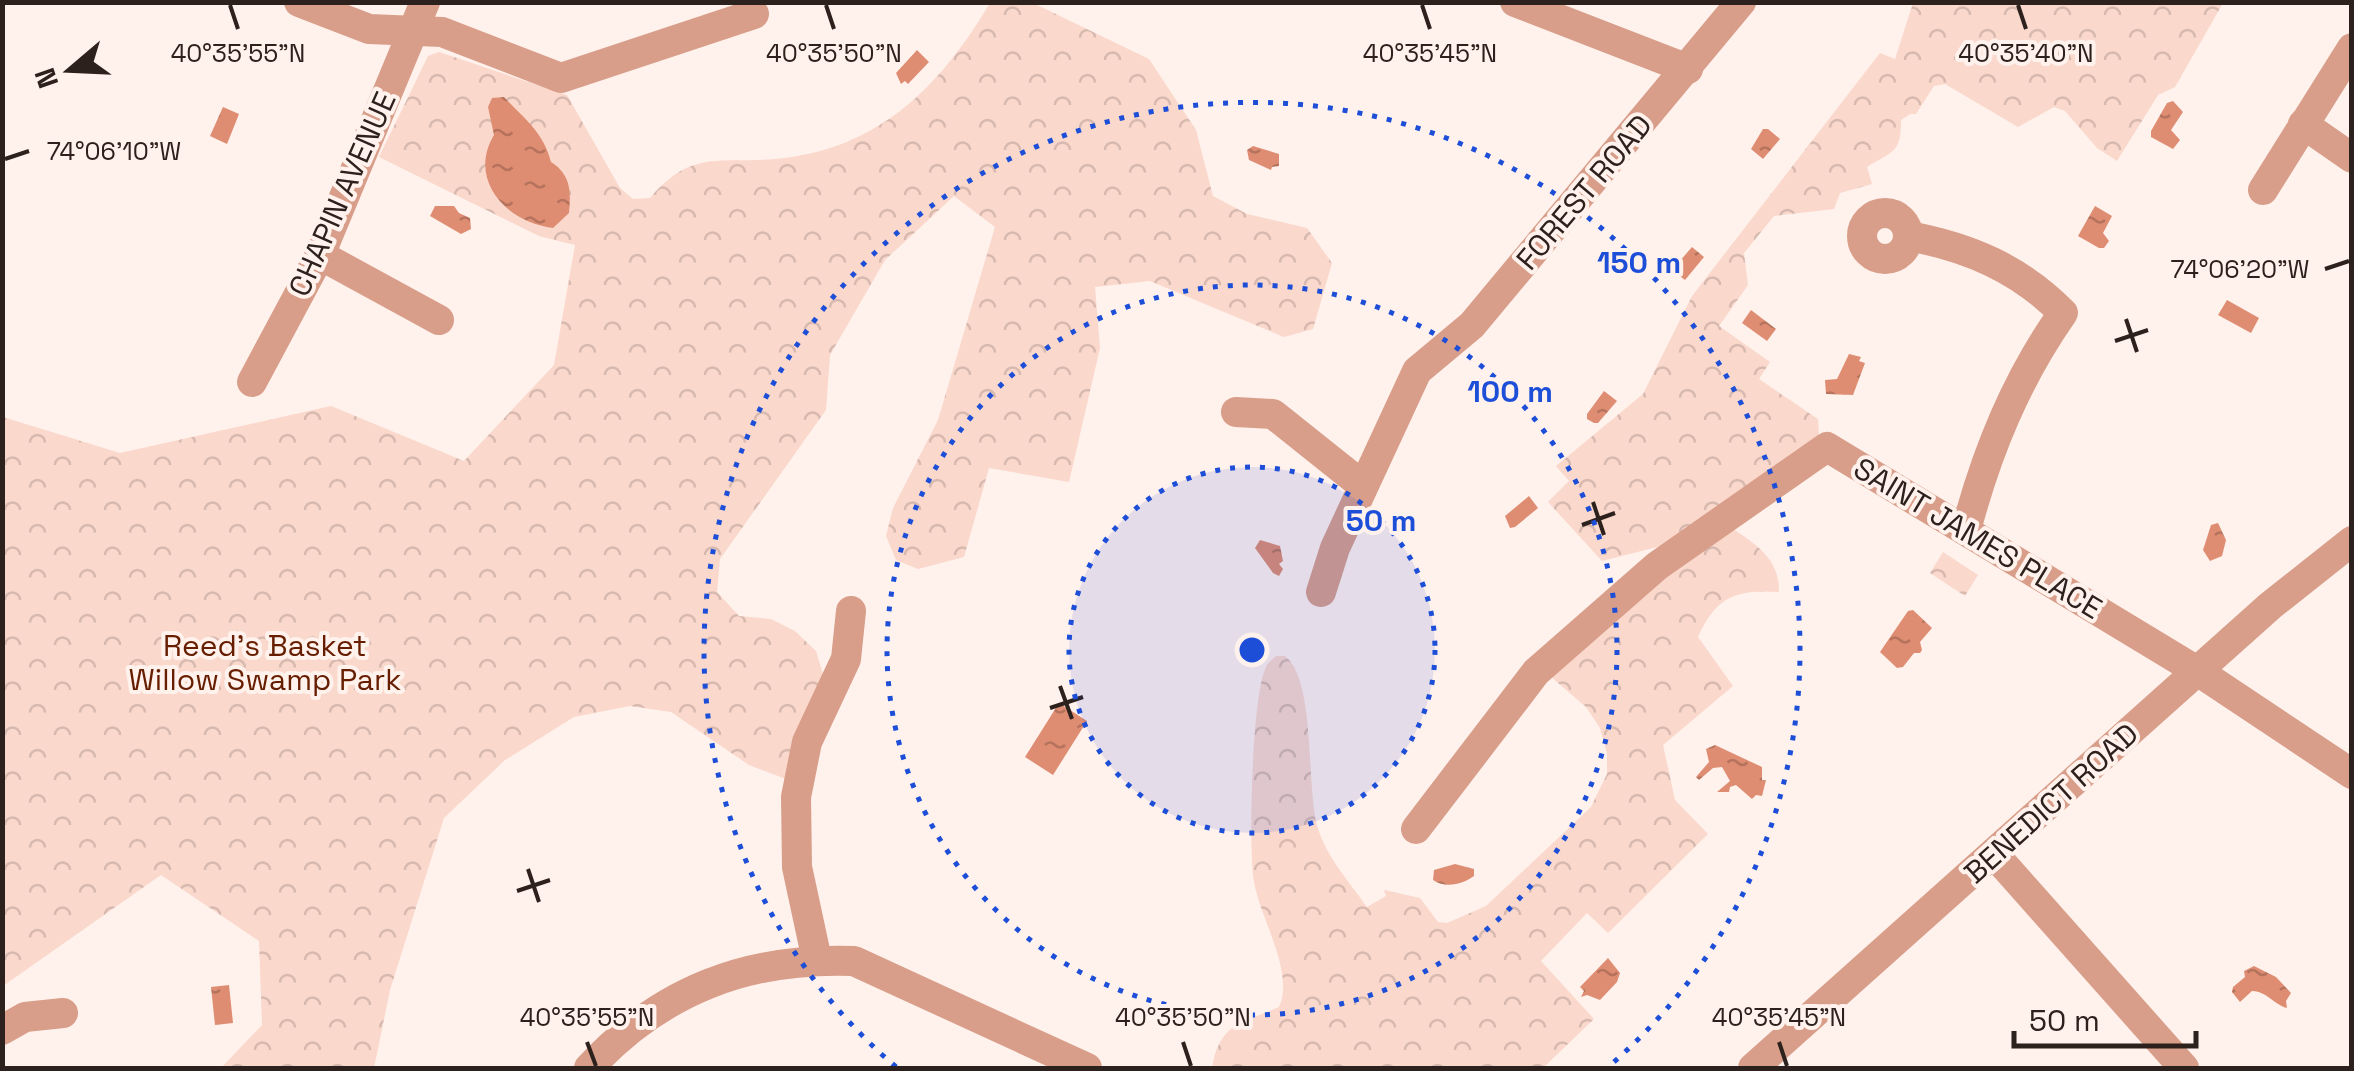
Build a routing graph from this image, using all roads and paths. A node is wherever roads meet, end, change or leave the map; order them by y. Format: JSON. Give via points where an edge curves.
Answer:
{"nodes":[{"id":1,"x":299,"y":2,"type":"edge"},
{"id":2,"x":425,"y":2,"type":"edge"},
{"id":3,"x":1515,"y":2,"type":"edge"},
{"id":4,"x":1740,"y":2,"type":"edge"},
{"id":5,"x":1553,"y":9,"type":"edge"},
{"id":6,"x":754,"y":14,"type":"dead end"},
{"id":7,"x":411,"y":31,"type":"junction"},
{"id":8,"x":2352,"y":48,"type":"edge"},
{"id":9,"x":1688,"y":68,"type":"junction"},
{"id":10,"x":2304,"y":124,"type":"junction"},
{"id":11,"x":2352,"y":158,"type":"edge"},
{"id":12,"x":2263,"y":190,"type":"dead end"},
{"id":13,"x":1908,"y":236,"type":"dead end"},
{"id":14,"x":320,"y":255,"type":"junction"},
{"id":15,"x":440,"y":320,"type":"dead end"},
{"id":16,"x":252,"y":382,"type":"dead end"},
{"id":17,"x":1236,"y":412,"type":"dead end"},
{"id":18,"x":1362,"y":485,"type":"junction"},
{"id":19,"x":1966,"y":530,"type":"junction"},
{"id":20,"x":2352,"y":541,"type":"edge"},
{"id":21,"x":1321,"y":592,"type":"dead end"},
{"id":22,"x":852,"y":611,"type":"dead end"},
{"id":23,"x":2199,"y":672,"type":"junction"},
{"id":24,"x":2352,"y":774,"type":"edge"},
{"id":25,"x":1416,"y":829,"type":"dead end"},
{"id":26,"x":1994,"y":854,"type":"junction"},
{"id":27,"x":817,"y":960,"type":"junction"},
{"id":28,"x":64,"y":1013,"type":"dead end"},
{"id":29,"x":2,"y":1030,"type":"edge"},
{"id":30,"x":589,"y":1068,"type":"edge"},
{"id":31,"x":1087,"y":1068,"type":"edge"},
{"id":32,"x":1752,"y":1068,"type":"edge"},
{"id":33,"x":2184,"y":1068,"type":"edge"}],
"edges":[{"from":1,"to":7,"type":"street","via":[[370,29]]},
{"from":2,"to":7,"type":"street","name":"CHAPIN AVENUE"},
{"from":3,"to":5,"type":"street"},
{"from":4,"to":9,"type":"street","name":"FOREST ROAD"},
{"from":5,"to":9,"type":"street"},
{"from":6,"to":7,"type":"street","via":[[562,78],[442,32]]},
{"from":7,"to":14,"type":"street","name":"CHAPIN AVENUE"},
{"from":8,"to":10,"type":"street"},
{"from":9,"to":18,"type":"street","name":"FOREST ROAD","via":[[1472,324],[1417,371]]},
{"from":10,"to":11,"type":"street"},
{"from":10,"to":12,"type":"street"},
{"from":13,"to":19,"type":"street","via":[[1983,256],[2063,313],[1998,427]]},
{"from":14,"to":15,"type":"street"},
{"from":14,"to":16,"type":"street","name":"CHAPIN AVENUE"},
{"from":17,"to":18,"type":"street","via":[[1273,414]]},
{"from":18,"to":21,"type":"street"},
{"from":19,"to":23,"type":"street","name":"SAINT JAMES PLACE"},
{"from":19,"to":25,"type":"street","name":"SAINT JAMES PLACE","via":[[1827,447],[1658,566],[1536,672]]},
{"from":20,"to":23,"type":"street","name":"BENEDICT ROAD"},
{"from":22,"to":27,"type":"street","via":[[846,659],[807,742],[796,797],[797,867]]},
{"from":23,"to":24,"type":"street","name":"SAINT JAMES PLACE"},
{"from":23,"to":26,"type":"street","name":"BENEDICT ROAD"},
{"from":26,"to":32,"type":"street","name":"BENEDICT ROAD"},
{"from":26,"to":33,"type":"street"},
{"from":27,"to":30,"type":"street","via":[[766,968],[679,996],[638,1022]]},
{"from":27,"to":31,"type":"street","via":[[854,961]]},
{"from":28,"to":29,"type":"street","via":[[25,1017]]}]}
